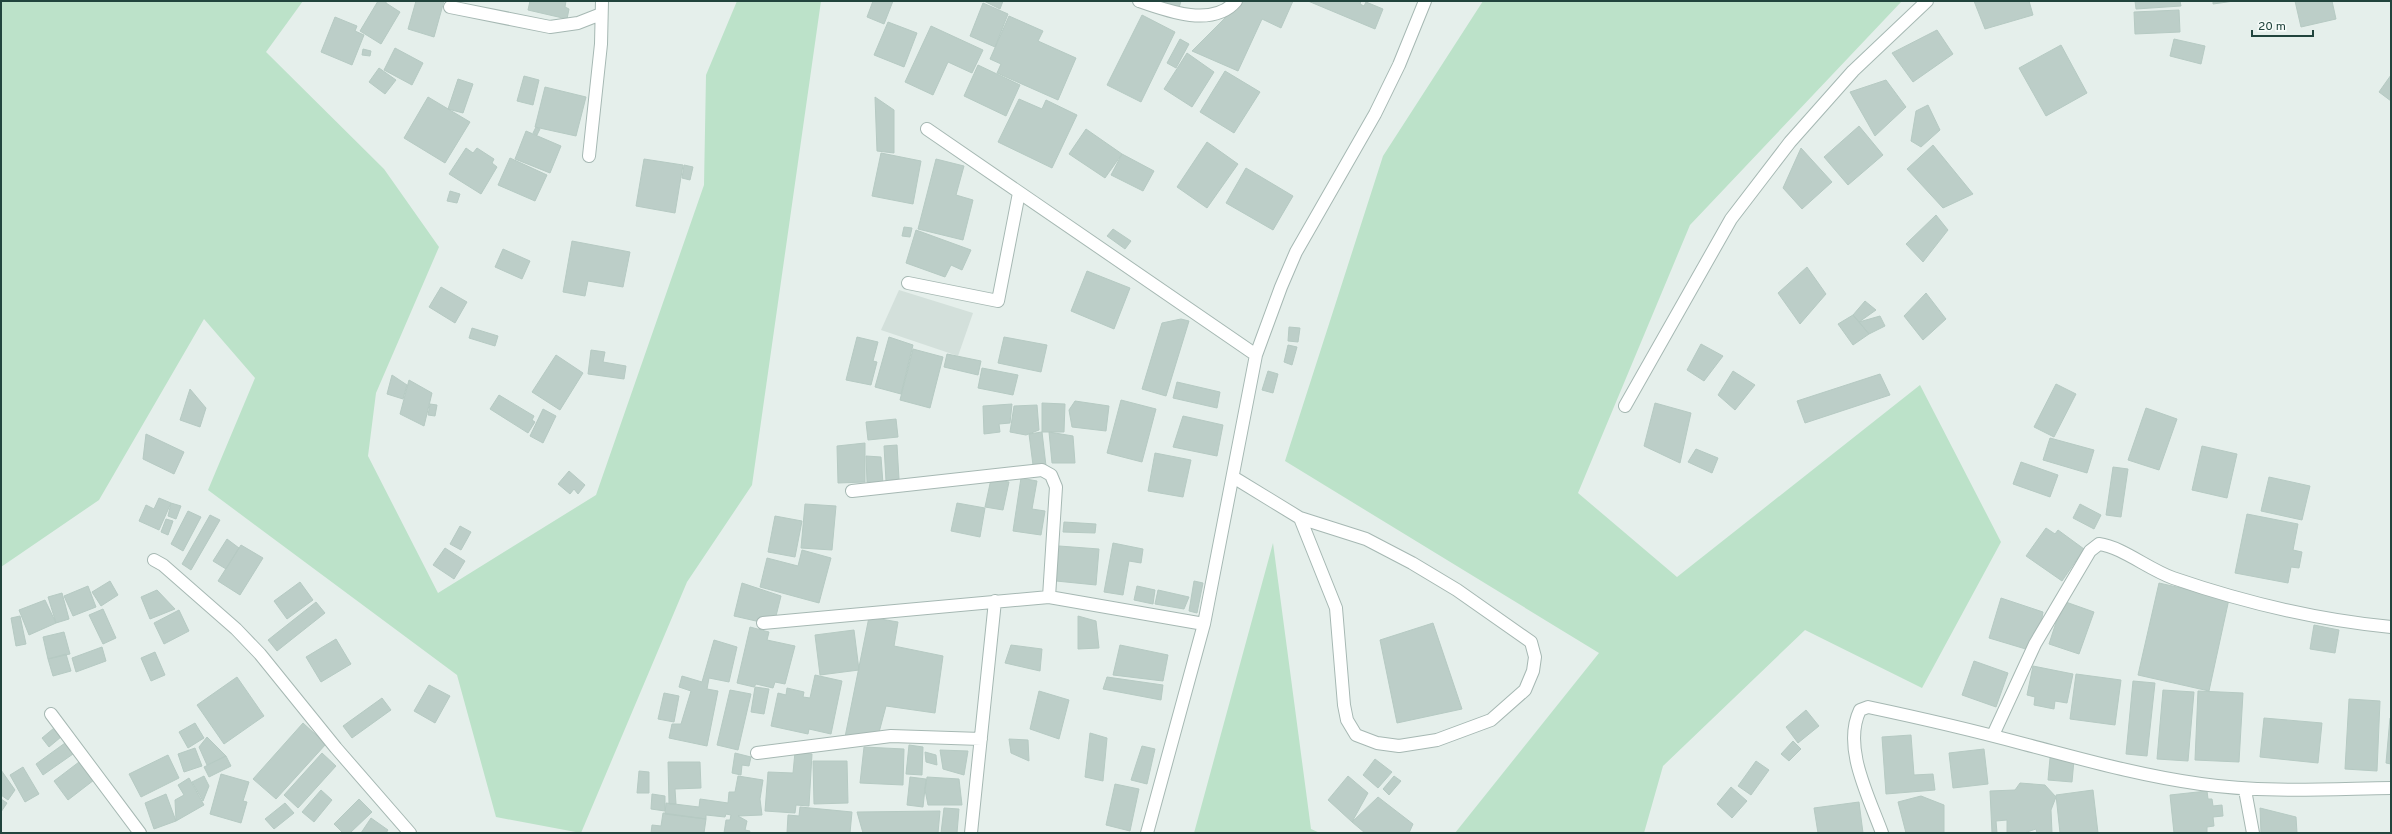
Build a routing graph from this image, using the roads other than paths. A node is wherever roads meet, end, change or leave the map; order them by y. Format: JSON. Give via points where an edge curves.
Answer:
{"nodes":[{"id":1,"x":602,"y":1,"type":"edge"},
{"id":2,"x":1139,"y":1,"type":"edge"},
{"id":3,"x":1236,"y":1,"type":"edge"},
{"id":4,"x":1425,"y":1,"type":"edge"},
{"id":5,"x":1927,"y":1,"type":"edge"},
{"id":6,"x":450,"y":8,"type":"dead end"},
{"id":7,"x":601,"y":14,"type":"junction"},
{"id":8,"x":928,"y":129,"type":"dead end"},
{"id":9,"x":589,"y":156,"type":"dead end"},
{"id":10,"x":1019,"y":192,"type":"junction"},
{"id":11,"x":908,"y":283,"type":"dead end"},
{"id":12,"x":1256,"y":355,"type":"junction"},
{"id":13,"x":1625,"y":406,"type":"dead end"},
{"id":14,"x":1232,"y":476,"type":"junction"},
{"id":15,"x":852,"y":491,"type":"dead end"},
{"id":16,"x":1300,"y":518,"type":"junction"},
{"id":17,"x":154,"y":560,"type":"dead end"},
{"id":18,"x":1049,"y":598,"type":"junction"},
{"id":19,"x":995,"y":601,"type":"junction"},
{"id":20,"x":763,"y":623,"type":"dead end"},
{"id":21,"x":1204,"y":624,"type":"junction"},
{"id":22,"x":2391,"y":627,"type":"edge"},
{"id":23,"x":51,"y":714,"type":"dead end"},
{"id":24,"x":1993,"y":735,"type":"junction"},
{"id":25,"x":981,"y":739,"type":"junction"},
{"id":26,"x":757,"y":754,"type":"dead end"},
{"id":27,"x":2391,"y":788,"type":"edge"},
{"id":28,"x":2245,"y":790,"type":"junction"},
{"id":29,"x":140,"y":833,"type":"edge"},
{"id":30,"x":410,"y":833,"type":"edge"},
{"id":31,"x":971,"y":833,"type":"edge"},
{"id":32,"x":1147,"y":833,"type":"edge"},
{"id":33,"x":1882,"y":833,"type":"edge"},
{"id":34,"x":2253,"y":833,"type":"edge"}],
"edges":[{"from":1,"to":7,"type":"street"},
{"from":2,"to":3,"type":"street","via":[[1186,14],[1211,15],[1232,6]]},
{"from":4,"to":12,"type":"street","via":[[1399,65],[1374,114],[1296,252]]},
{"from":5,"to":13,"type":"street","via":[[1853,71],[1790,142],[1731,219]]},
{"from":6,"to":7,"type":"street","via":[[550,27],[578,23]]},
{"from":7,"to":9,"type":"street","via":[[601,44]]},
{"from":8,"to":10,"type":"street"},
{"from":10,"to":11,"type":"street","via":[[998,301]]},
{"from":10,"to":12,"type":"street"},
{"from":12,"to":14,"type":"street"},
{"from":14,"to":16,"type":"street"},
{"from":14,"to":21,"type":"street"},
{"from":15,"to":18,"type":"street","via":[[1042,470],[1051,475],[1056,487]]},
{"from":16,"to":16,"type":"street","via":[[1336,608],[1344,705],[1347,720],[1356,735],[1377,743],[1399,746],[1437,740],[1491,720],[1525,690],[1533,671],[1535,657],[1530,642],[1457,590],[1412,563],[1366,539]]},
{"from":17,"to":30,"type":"street","via":[[236,629],[260,654],[336,748]]},
{"from":18,"to":19,"type":"street"},
{"from":18,"to":21,"type":"street"},
{"from":19,"to":20,"type":"street"},
{"from":19,"to":25,"type":"street"},
{"from":21,"to":32,"type":"street"},
{"from":22,"to":24,"type":"street","via":[[2266,606],[2171,577],[2110,546],[2099,544],[2090,551],[2035,644]]},
{"from":23,"to":29,"type":"street"},
{"from":24,"to":28,"type":"street","via":[[2116,768]]},
{"from":24,"to":33,"type":"street","via":[[1868,707],[1860,710],[1856,718],[1855,754]]},
{"from":25,"to":26,"type":"street","via":[[891,736]]},
{"from":25,"to":31,"type":"street"},
{"from":27,"to":28,"type":"street"},
{"from":28,"to":34,"type":"street"}]}
